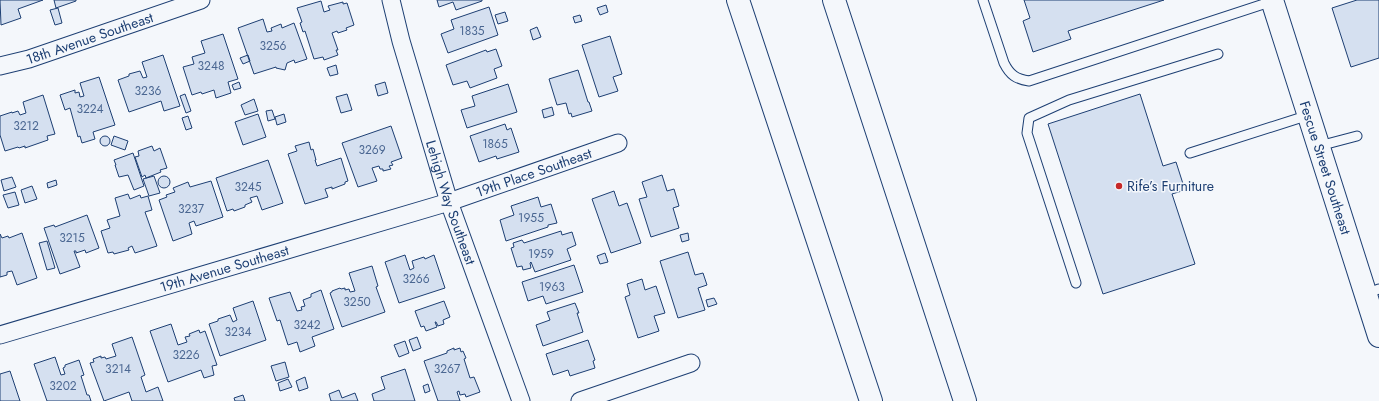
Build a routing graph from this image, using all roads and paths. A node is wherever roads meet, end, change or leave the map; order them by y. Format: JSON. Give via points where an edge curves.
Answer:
{"nodes":[{"id":1,"x":201,"y":0,"type":"edge"},
{"id":2,"x":391,"y":0,"type":"edge"},
{"id":3,"x":738,"y":0,"type":"edge"},
{"id":4,"x":834,"y":0,"type":"edge"},
{"id":5,"x":983,"y":0,"type":"edge"},
{"id":6,"x":1273,"y":1,"type":"edge"},
{"id":7,"x":1218,"y":54,"type":"dead end"},
{"id":8,"x":0,"y":66,"type":"edge"},
{"id":9,"x":1309,"y":115,"type":"junction"},
{"id":10,"x":1357,"y":136,"type":"dead end"},
{"id":11,"x":618,"y":143,"type":"dead end"},
{"id":12,"x":1319,"y":146,"type":"junction"},
{"id":13,"x":1190,"y":153,"type":"dead end"},
{"id":14,"x":450,"y":202,"type":"junction"},
{"id":15,"x":1076,"y":283,"type":"dead end"},
{"id":16,"x":1372,"y":292,"type":"edge"},
{"id":17,"x":0,"y":335,"type":"edge"},
{"id":18,"x":1379,"y":336,"type":"edge"},
{"id":19,"x":691,"y":364,"type":"dead end"},
{"id":20,"x":521,"y":401,"type":"edge"},
{"id":21,"x":580,"y":401,"type":"edge"},
{"id":22,"x":871,"y":401,"type":"edge"},
{"id":23,"x":965,"y":401,"type":"edge"}],
"edges":[{"from":1,"to":8,"type":"street","name":"18th Avenue Southeast","via":[[29,59]]},
{"from":2,"to":14,"type":"street","name":"Lehigh Way Southeast"},
{"from":3,"to":22,"type":"main road"},
{"from":4,"to":23,"type":"main road"},
{"from":5,"to":6,"type":"lane","via":[[1007,70],[1012,75],[1029,81]]},
{"from":6,"to":9,"type":"main road","name":"Fescue Street Southeast"},
{"from":7,"to":15,"type":"lane","via":[[1069,100],[1029,118],[1027,133]]},
{"from":9,"to":12,"type":"main road","name":"Fescue Street Southeast"},
{"from":9,"to":13,"type":"lane"},
{"from":10,"to":12,"type":"lane"},
{"from":11,"to":14,"type":"street","name":"19th Place Southeast"},
{"from":12,"to":16,"type":"main road","name":"Fescue Street Southeast"},
{"from":14,"to":17,"type":"street","name":"19th Avenue Southeast"},
{"from":14,"to":20,"type":"street","name":"Lehigh Way Southeast"},
{"from":16,"to":18,"type":"main road","name":"Fescue Street Southeast"},
{"from":19,"to":21,"type":"street"}]}
